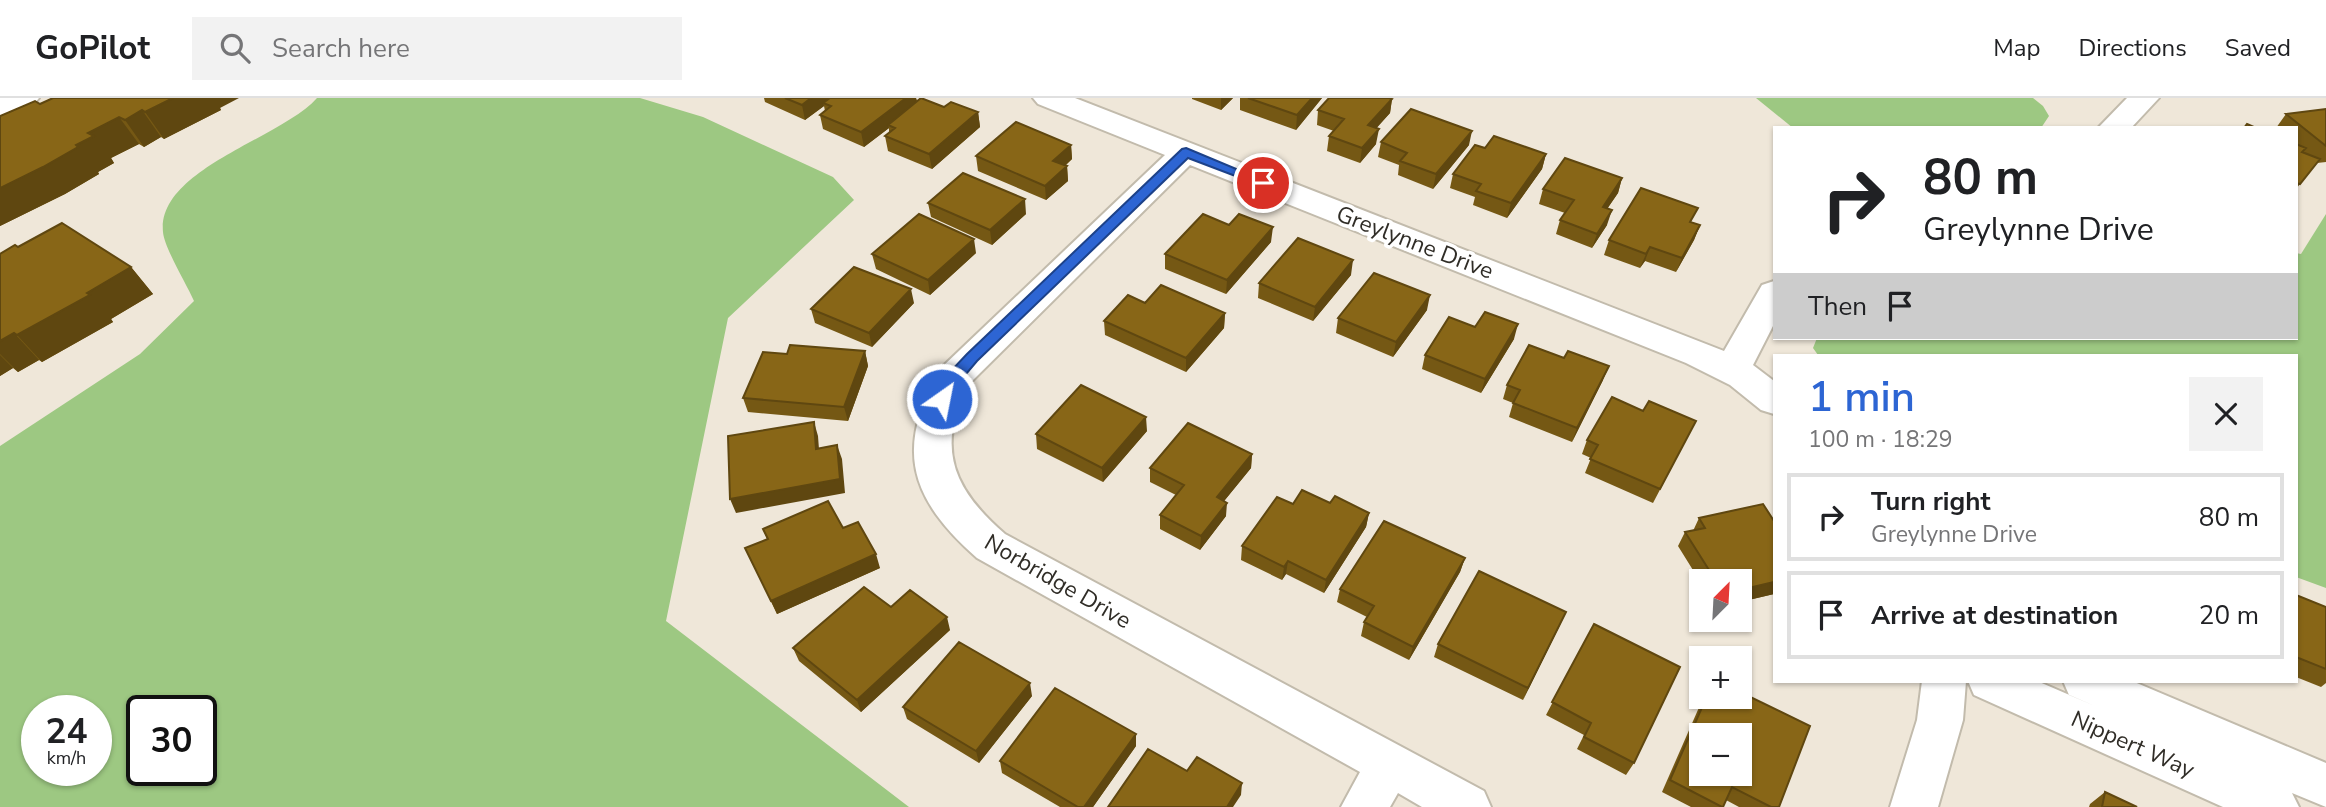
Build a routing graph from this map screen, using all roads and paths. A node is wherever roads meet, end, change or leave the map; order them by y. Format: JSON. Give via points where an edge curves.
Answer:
{"nodes":[{"id":1,"x":24,"y":98,"type":"edge"},
{"id":2,"x":1048,"y":98,"type":"edge"},
{"id":3,"x":2144,"y":98,"type":"edge"},
{"id":4,"x":0,"y":110,"type":"edge"},
{"id":5,"x":2115,"y":126,"type":"edge"},
{"id":6,"x":1186,"y":152,"type":"junction"},
{"id":7,"x":1773,"y":295,"type":"edge"},
{"id":8,"x":1732,"y":370,"type":"junction"},
{"id":9,"x":1773,"y":399,"type":"edge"},
{"id":10,"x":1944,"y":683,"type":"edge"},
{"id":11,"x":1995,"y":683,"type":"edge"},
{"id":12,"x":2090,"y":683,"type":"edge"},
{"id":13,"x":1390,"y":765,"type":"junction"},
{"id":14,"x":2326,"y":785,"type":"edge"},
{"id":15,"x":1365,"y":807,"type":"edge"},
{"id":16,"x":1467,"y":807,"type":"edge"},
{"id":17,"x":1914,"y":807,"type":"edge"},
{"id":18,"x":2275,"y":807,"type":"edge"}],
"edges":[{"from":1,"to":4,"type":"street"},
{"from":2,"to":6,"type":"street","name":"Greylynne Drive"},
{"from":3,"to":5,"type":"street"},
{"from":6,"to":8,"type":"street","name":"Greylynne Drive"},
{"from":6,"to":13,"type":"street","name":"Norbridge Drive","via":[[954,377],[934,422],[935,470],[951,506],[991,546]]},
{"from":7,"to":8,"type":"street"},
{"from":8,"to":9,"type":"street","name":"Greylynne Drive"},
{"from":10,"to":17,"type":"street","via":[[1940,720]]},
{"from":11,"to":18,"type":"street","name":"Nippert Way"},
{"from":12,"to":14,"type":"street","name":"Nippert Way"},
{"from":13,"to":15,"type":"street"},
{"from":13,"to":16,"type":"street","name":"Norbridge Drive"}]}
